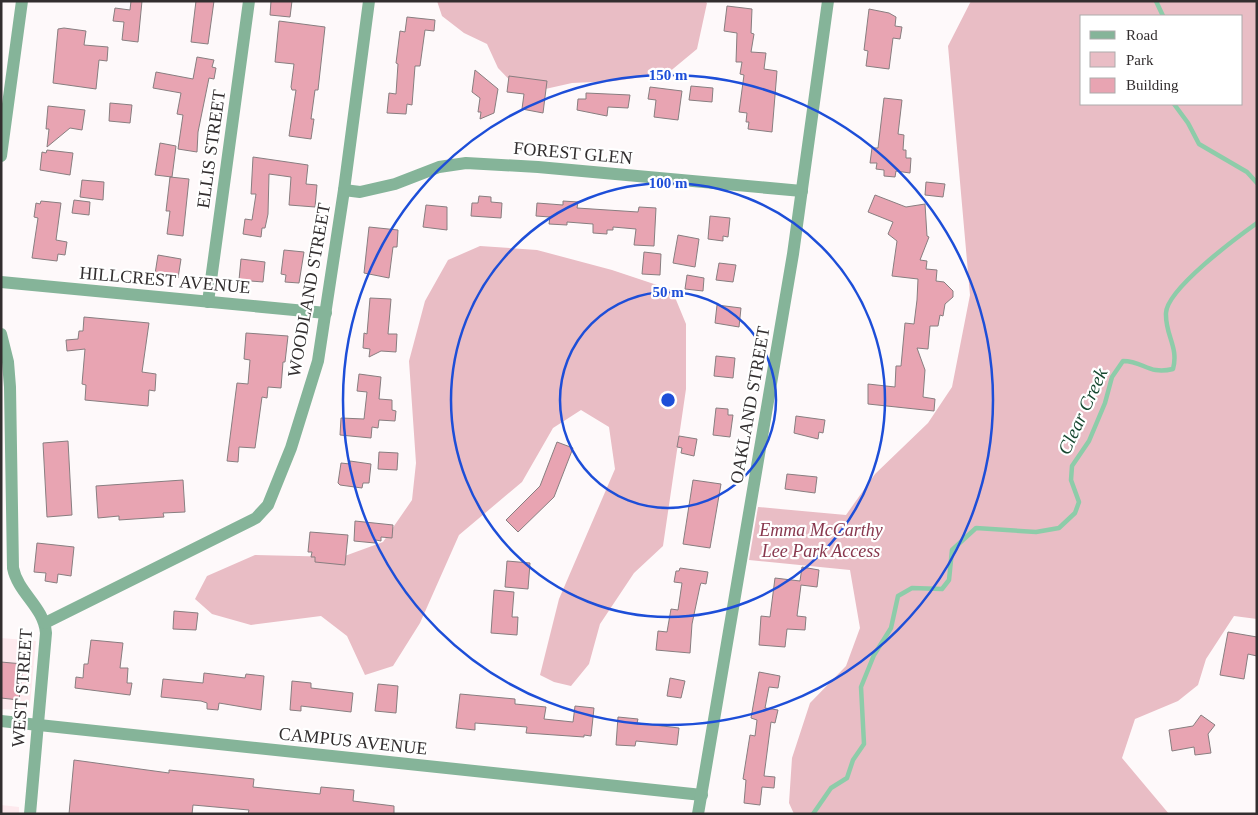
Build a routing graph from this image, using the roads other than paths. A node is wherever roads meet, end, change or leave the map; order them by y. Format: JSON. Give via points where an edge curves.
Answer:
{"nodes":[{"id":1,"x":22,"y":1,"type":"edge"},
{"id":2,"x":249,"y":1,"type":"edge"},
{"id":3,"x":369,"y":1,"type":"edge"},
{"id":4,"x":828,"y":1,"type":"edge"},
{"id":5,"x":1,"y":156,"type":"edge"},
{"id":6,"x":344,"y":190,"type":"junction"},
{"id":7,"x":802,"y":191,"type":"junction"},
{"id":8,"x":1,"y":282,"type":"edge"},
{"id":9,"x":208,"y":302,"type":"junction"},
{"id":10,"x":326,"y":313,"type":"junction"},
{"id":11,"x":1,"y":334,"type":"edge"},
{"id":12,"x":6,"y":457,"type":"edge"},
{"id":13,"x":45,"y":623,"type":"junction"},
{"id":14,"x":1,"y":721,"type":"edge"},
{"id":15,"x":38,"y":725,"type":"junction"},
{"id":16,"x":702,"y":795,"type":"junction"},
{"id":17,"x":30,"y":814,"type":"edge"},
{"id":18,"x":698,"y":814,"type":"edge"}],
"edges":[{"from":1,"to":5,"type":"street"},
{"from":2,"to":9,"type":"street","name":"ELLIS STREET"},
{"from":3,"to":6,"type":"street","name":"WOODLAND STREET"},
{"from":4,"to":7,"type":"street","name":"OAKLAND STREET"},
{"from":6,"to":7,"type":"street","name":"FOREST GLEN","via":[[360,192],[395,184],[439,167],[466,163]]},
{"from":6,"to":10,"type":"street","name":"WOODLAND STREET"},
{"from":7,"to":16,"type":"street","name":"OAKLAND STREET"},
{"from":8,"to":9,"type":"street","name":"HILLCREST AVENUE"},
{"from":9,"to":10,"type":"street","name":"HILLCREST AVENUE"},
{"from":10,"to":13,"type":"street","name":"WOODLAND STREET","via":[[309,392],[284,464],[262,513],[248,523]]},
{"from":11,"to":12,"type":"street","name":"WEST STREET","via":[[10,387]]},
{"from":12,"to":13,"type":"street","name":"WEST STREET","via":[[14,572],[18,585]]},
{"from":13,"to":15,"type":"street","name":"WEST STREET"},
{"from":14,"to":15,"type":"street","name":"CAMPUS AVENUE"},
{"from":15,"to":16,"type":"street","name":"CAMPUS AVENUE"},
{"from":15,"to":17,"type":"street","name":"WEST STREET"},
{"from":16,"to":18,"type":"street","name":"OAKLAND STREET"}]}
